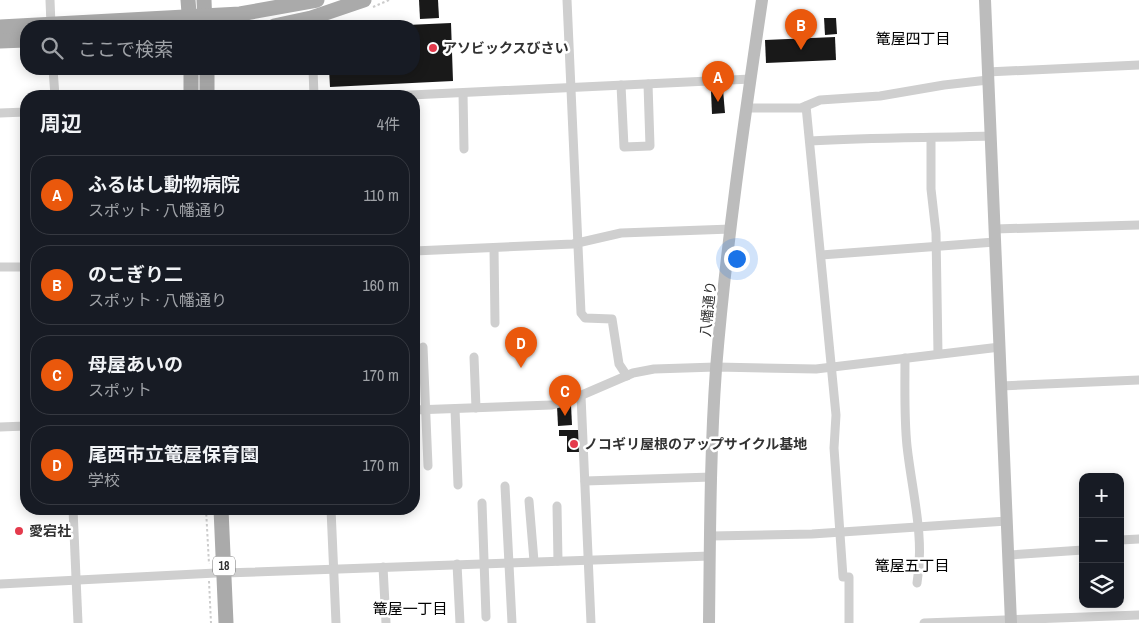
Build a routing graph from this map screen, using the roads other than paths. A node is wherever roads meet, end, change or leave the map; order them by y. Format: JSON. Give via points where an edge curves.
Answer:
{"nodes":[{"id":1,"x":50,"y":0,"type":"edge"},
{"id":2,"x":188,"y":0,"type":"edge"},
{"id":3,"x":204,"y":0,"type":"edge"},
{"id":4,"x":364,"y":0,"type":"edge"},
{"id":5,"x":567,"y":0,"type":"edge"},
{"id":6,"x":762,"y":0,"type":"edge"},
{"id":7,"x":984,"y":0,"type":"edge"},
{"id":8,"x":312,"y":1,"type":"edge"},
{"id":9,"x":51,"y":20,"type":"edge"},
{"id":10,"x":189,"y":20,"type":"edge"},
{"id":11,"x":205,"y":20,"type":"edge"},
{"id":12,"x":210,"y":20,"type":"edge"},
{"id":13,"x":316,"y":20,"type":"edge"},
{"id":14,"x":20,"y":26,"type":"edge"},
{"id":15,"x":0,"y":27,"type":"edge"},
{"id":16,"x":20,"y":40,"type":"edge"},
{"id":17,"x":0,"y":41,"type":"edge"},
{"id":18,"x":1139,"y":65,"type":"edge"},
{"id":19,"x":53,"y":75,"type":"edge"},
{"id":20,"x":191,"y":75,"type":"edge"},
{"id":21,"x":206,"y":75,"type":"edge"},
{"id":22,"x":313,"y":75,"type":"edge"},
{"id":23,"x":988,"y":76,"type":"junction"},
{"id":24,"x":751,"y":79,"type":"junction"},
{"id":25,"x":648,"y":84,"type":"junction"},
{"id":26,"x":621,"y":86,"type":"junction"},
{"id":27,"x":571,"y":88,"type":"junction"},
{"id":28,"x":54,"y":90,"type":"edge"},
{"id":29,"x":192,"y":90,"type":"edge"},
{"id":30,"x":207,"y":90,"type":"edge"},
{"id":31,"x":314,"y":90,"type":"edge"},
{"id":32,"x":463,"y":93,"type":"junction"},
{"id":33,"x":420,"y":95,"type":"edge"},
{"id":34,"x":806,"y":106,"type":"junction"},
{"id":35,"x":747,"y":108,"type":"junction"},
{"id":36,"x":20,"y":112,"type":"edge"},
{"id":37,"x":0,"y":113,"type":"edge"},
{"id":38,"x":990,"y":136,"type":"junction"},
{"id":39,"x":931,"y":138,"type":"junction"},
{"id":40,"x":810,"y":141,"type":"junction"},
{"id":41,"x":464,"y":149,"type":"dead end"},
{"id":42,"x":1139,"y":225,"type":"edge"},
{"id":43,"x":995,"y":229,"type":"junction"},
{"id":44,"x":731,"y":230,"type":"junction"},
{"id":45,"x":995,"y":242,"type":"junction"},
{"id":46,"x":578,"y":243,"type":"junction"},
{"id":47,"x":936,"y":246,"type":"junction"},
{"id":48,"x":494,"y":248,"type":"junction"},
{"id":49,"x":420,"y":251,"type":"edge"},
{"id":50,"x":821,"y":255,"type":"junction"},
{"id":51,"x":20,"y":266,"type":"edge"},
{"id":52,"x":0,"y":268,"type":"edge"},
{"id":53,"x":495,"y":324,"type":"dead end"},
{"id":54,"x":423,"y":347,"type":"dead end"},
{"id":55,"x":1000,"y":347,"type":"junction"},
{"id":56,"x":938,"y":354,"type":"junction"},
{"id":57,"x":474,"y":357,"type":"dead end"},
{"id":58,"x":905,"y":358,"type":"junction"},
{"id":59,"x":716,"y":367,"type":"junction"},
{"id":60,"x":832,"y":367,"type":"junction"},
{"id":61,"x":627,"y":376,"type":"junction"},
{"id":62,"x":1139,"y":380,"type":"edge"},
{"id":63,"x":1001,"y":386,"type":"junction"},
{"id":64,"x":581,"y":396,"type":"junction"},
{"id":65,"x":476,"y":408,"type":"junction"},
{"id":66,"x":455,"y":409,"type":"junction"},
{"id":67,"x":420,"y":410,"type":"edge"},
{"id":68,"x":426,"y":410,"type":"junction"},
{"id":69,"x":20,"y":426,"type":"edge"},
{"id":70,"x":0,"y":427,"type":"edge"},
{"id":71,"x":428,"y":466,"type":"dead end"},
{"id":72,"x":712,"y":477,"type":"junction"},
{"id":73,"x":585,"y":480,"type":"junction"},
{"id":74,"x":458,"y":485,"type":"dead end"},
{"id":75,"x":505,"y":486,"type":"dead end"},
{"id":76,"x":530,"y":501,"type":"dead end"},
{"id":77,"x":482,"y":503,"type":"dead end"},
{"id":78,"x":557,"y":506,"type":"dead end"},
{"id":79,"x":73,"y":515,"type":"edge"},
{"id":80,"x":214,"y":515,"type":"edge"},
{"id":81,"x":221,"y":515,"type":"edge"},
{"id":82,"x":330,"y":515,"type":"edge"},
{"id":83,"x":1007,"y":521,"type":"junction"},
{"id":84,"x":919,"y":526,"type":"junction"},
{"id":85,"x":841,"y":532,"type":"junction"},
{"id":86,"x":711,"y":536,"type":"junction"},
{"id":87,"x":1139,"y":539,"type":"edge"},
{"id":88,"x":1124,"y":540,"type":"edge"},
{"id":89,"x":1079,"y":550,"type":"edge"},
{"id":90,"x":1009,"y":555,"type":"junction"},
{"id":91,"x":710,"y":556,"type":"junction"},
{"id":92,"x":558,"y":560,"type":"junction"},
{"id":93,"x":588,"y":560,"type":"junction"},
{"id":94,"x":534,"y":561,"type":"junction"},
{"id":95,"x":509,"y":562,"type":"junction"},
{"id":96,"x":483,"y":563,"type":"junction"},
{"id":97,"x":457,"y":564,"type":"junction"},
{"id":98,"x":383,"y":566,"type":"junction"},
{"id":99,"x":333,"y":568,"type":"junction"},
{"id":100,"x":220,"y":573,"type":"junction"},
{"id":101,"x":76,"y":580,"type":"junction"},
{"id":102,"x":917,"y":583,"type":"dead end"},
{"id":103,"x":0,"y":584,"type":"edge"},
{"id":104,"x":1139,"y":615,"type":"edge"},
{"id":105,"x":486,"y":617,"type":"dead end"},
{"id":106,"x":1011,"y":622,"type":"edge"},
{"id":107,"x":78,"y":623,"type":"edge"},
{"id":108,"x":218,"y":623,"type":"edge"},
{"id":109,"x":226,"y":623,"type":"edge"},
{"id":110,"x":336,"y":623,"type":"edge"},
{"id":111,"x":386,"y":623,"type":"edge"},
{"id":112,"x":460,"y":623,"type":"edge"},
{"id":113,"x":512,"y":623,"type":"edge"},
{"id":114,"x":591,"y":623,"type":"edge"},
{"id":115,"x":709,"y":623,"type":"edge"},
{"id":116,"x":849,"y":623,"type":"edge"},
{"id":117,"x":924,"y":623,"type":"edge"}],
"edges":[{"from":1,"to":9,"type":"street"},
{"from":2,"to":10,"type":"main road"},
{"from":3,"to":11,"type":"main road"},
{"from":4,"to":13,"type":"main road"},
{"from":5,"to":27,"type":"street"},
{"from":6,"to":24,"type":"street","name":"八幡通り"},
{"from":7,"to":23,"type":"street"},
{"from":8,"to":12,"type":"main road"},
{"from":14,"to":15,"type":"main road"},
{"from":16,"to":17,"type":"main road"},
{"from":18,"to":23,"type":"street"},
{"from":19,"to":28,"type":"street"},
{"from":20,"to":29,"type":"main road"},
{"from":21,"to":30,"type":"main road"},
{"from":22,"to":31,"type":"street"},
{"from":23,"to":34,"type":"street","via":[[880,96],[820,100]]},
{"from":23,"to":38,"type":"street"},
{"from":24,"to":25,"type":"street"},
{"from":24,"to":35,"type":"street","name":"八幡通り"},
{"from":25,"to":26,"type":"street"},
{"from":25,"to":26,"type":"street","via":[[650,146],[624,147]]},
{"from":26,"to":27,"type":"street"},
{"from":27,"to":32,"type":"street"},
{"from":27,"to":46,"type":"street"},
{"from":32,"to":33,"type":"street"},
{"from":32,"to":41,"type":"street"},
{"from":34,"to":35,"type":"street","via":[[786,110]]},
{"from":34,"to":40,"type":"street"},
{"from":35,"to":44,"type":"street","name":"八幡通り"},
{"from":36,"to":37,"type":"street"},
{"from":38,"to":39,"type":"street"},
{"from":38,"to":43,"type":"street"},
{"from":39,"to":40,"type":"street","via":[[858,137]]},
{"from":39,"to":47,"type":"street"},
{"from":40,"to":50,"type":"street"},
{"from":42,"to":43,"type":"street"},
{"from":43,"to":45,"type":"street"},
{"from":44,"to":46,"type":"street","via":[[621,233]]},
{"from":44,"to":59,"type":"street","name":"八幡通り"},
{"from":45,"to":47,"type":"street"},
{"from":45,"to":55,"type":"street"},
{"from":46,"to":48,"type":"street"},
{"from":46,"to":61,"type":"street","via":[[581,313],[586,318],[612,319],[619,364]]},
{"from":47,"to":50,"type":"street"},
{"from":47,"to":56,"type":"street"},
{"from":48,"to":49,"type":"street"},
{"from":48,"to":53,"type":"street"},
{"from":50,"to":60,"type":"street"},
{"from":51,"to":52,"type":"street"},
{"from":54,"to":68,"type":"street"},
{"from":55,"to":56,"type":"street"},
{"from":55,"to":63,"type":"street"},
{"from":56,"to":58,"type":"street"},
{"from":57,"to":65,"type":"street"},
{"from":58,"to":60,"type":"street"},
{"from":58,"to":84,"type":"street","via":[[907,446]]},
{"from":59,"to":60,"type":"street"},
{"from":59,"to":61,"type":"street","via":[[654,369]]},
{"from":59,"to":72,"type":"street","name":"八幡通り"},
{"from":60,"to":85,"type":"street"},
{"from":61,"to":64,"type":"street"},
{"from":62,"to":63,"type":"street"},
{"from":63,"to":83,"type":"street"},
{"from":64,"to":65,"type":"street","via":[[552,405]]},
{"from":64,"to":73,"type":"street"},
{"from":65,"to":66,"type":"street"},
{"from":66,"to":68,"type":"street"},
{"from":66,"to":74,"type":"street"},
{"from":67,"to":68,"type":"street"},
{"from":68,"to":71,"type":"street"},
{"from":69,"to":70,"type":"street"},
{"from":72,"to":73,"type":"street"},
{"from":72,"to":86,"type":"street","name":"八幡通り"},
{"from":73,"to":93,"type":"street"},
{"from":75,"to":95,"type":"street"},
{"from":76,"to":94,"type":"street"},
{"from":77,"to":96,"type":"street"},
{"from":78,"to":92,"type":"street"},
{"from":79,"to":101,"type":"street"},
{"from":80,"to":100,"type":"main road","number":"18"},
{"from":81,"to":100,"type":"main road","number":"18"},
{"from":82,"to":99,"type":"street"},
{"from":83,"to":84,"type":"street"},
{"from":83,"to":90,"type":"street"},
{"from":84,"to":85,"type":"street"},
{"from":84,"to":102,"type":"street"},
{"from":85,"to":86,"type":"street"},
{"from":85,"to":116,"type":"street","via":[[843,577],[849,576]]},
{"from":86,"to":91,"type":"street","name":"八幡通り"},
{"from":87,"to":88,"type":"street"},
{"from":89,"to":90,"type":"street"},
{"from":90,"to":106,"type":"street"},
{"from":91,"to":93,"type":"street"},
{"from":91,"to":115,"type":"street","name":"八幡通り"},
{"from":92,"to":93,"type":"street"},
{"from":92,"to":94,"type":"street"},
{"from":93,"to":114,"type":"street"},
{"from":94,"to":95,"type":"street"},
{"from":95,"to":96,"type":"street"},
{"from":95,"to":113,"type":"street"},
{"from":96,"to":97,"type":"street"},
{"from":96,"to":105,"type":"street"},
{"from":97,"to":98,"type":"street"},
{"from":97,"to":112,"type":"street"},
{"from":98,"to":99,"type":"street"},
{"from":98,"to":111,"type":"street"},
{"from":99,"to":100,"type":"street"},
{"from":99,"to":110,"type":"street"},
{"from":100,"to":101,"type":"street"},
{"from":100,"to":108,"type":"main road","number":"18"},
{"from":100,"to":109,"type":"main road","number":"18"},
{"from":101,"to":103,"type":"street"},
{"from":101,"to":107,"type":"street"},
{"from":104,"to":106,"type":"street"},
{"from":106,"to":117,"type":"street"}]}
